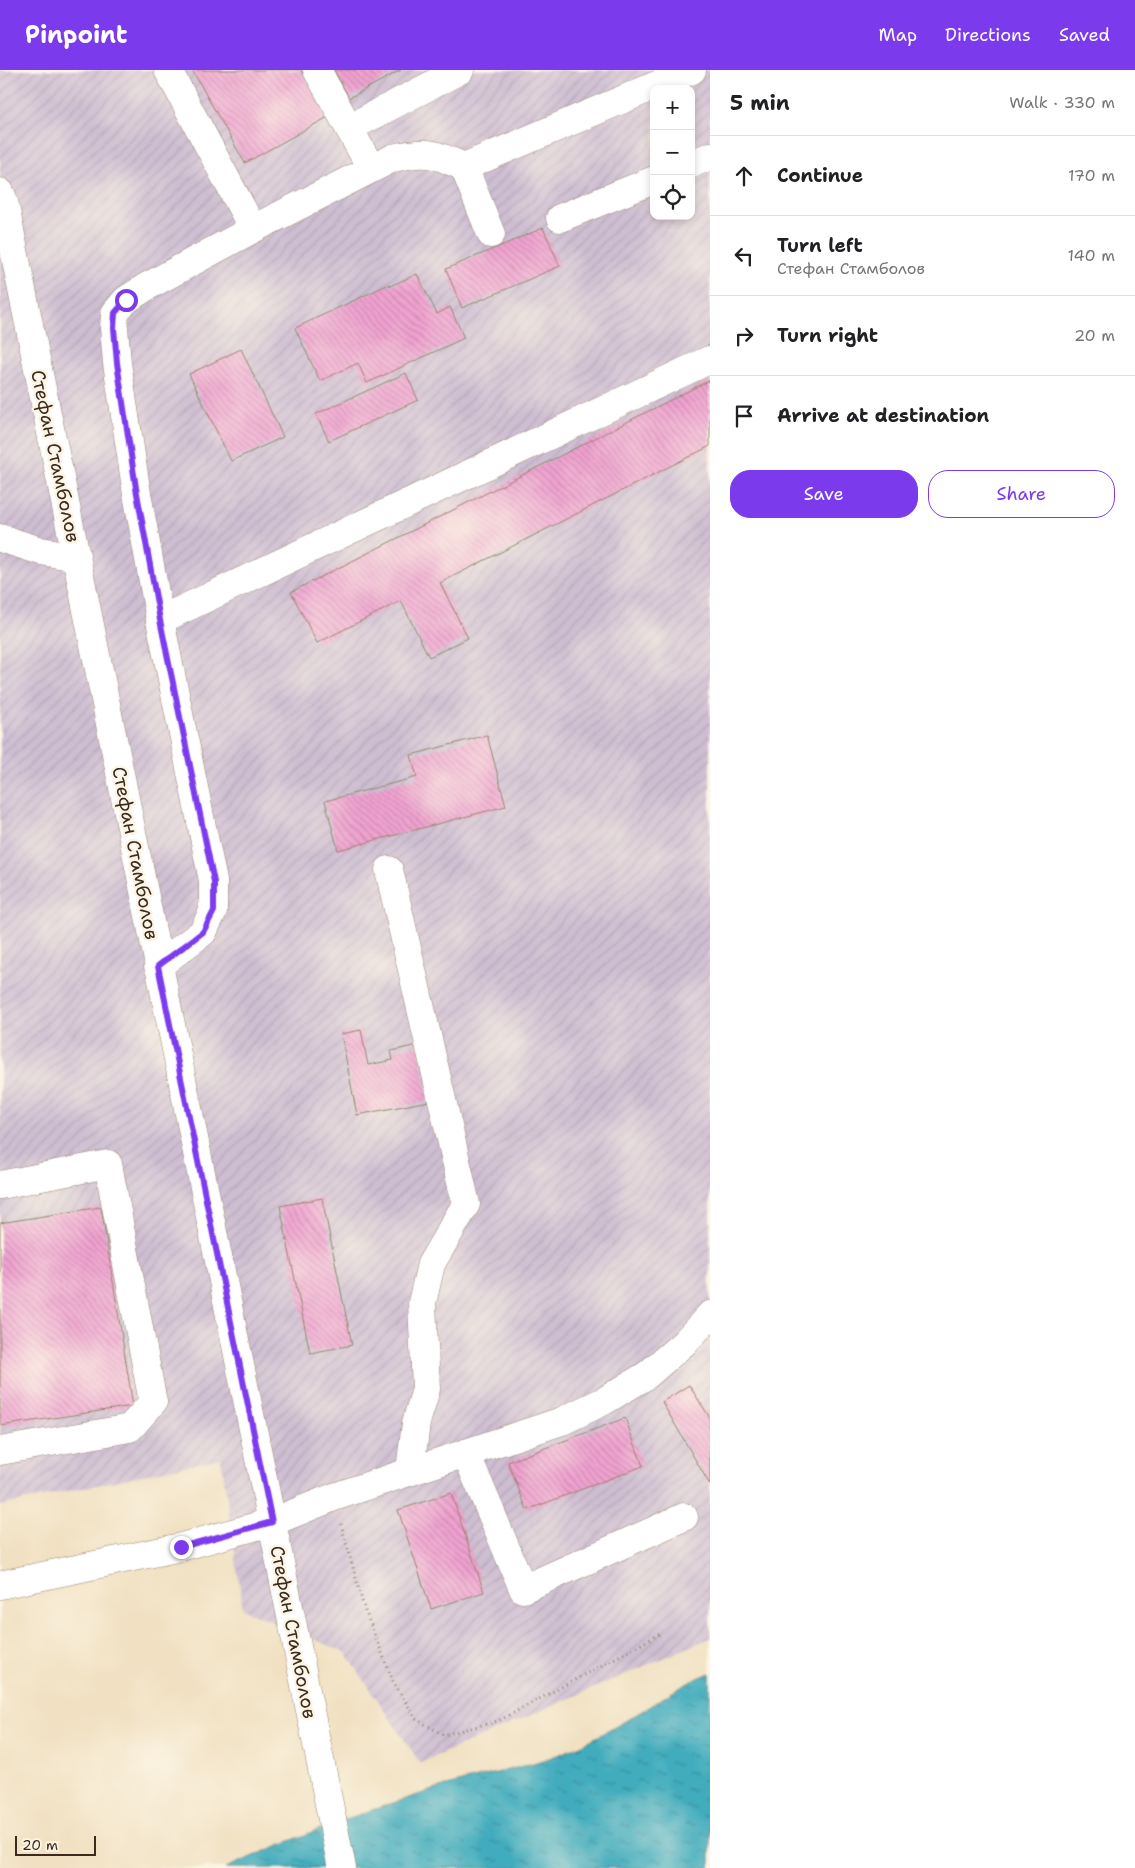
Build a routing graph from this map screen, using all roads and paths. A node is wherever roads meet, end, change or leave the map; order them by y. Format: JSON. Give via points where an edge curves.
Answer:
{"nodes":[{"id":1,"x":168,"y":70,"type":"edge"},
{"id":2,"x":317,"y":70,"type":"edge"},
{"id":3,"x":460,"y":70,"type":"edge"},
{"id":4,"x":692,"y":70,"type":"edge"},
{"id":5,"x":349,"y":128,"type":"junction"},
{"id":6,"x":710,"y":156,"type":"edge"},
{"id":7,"x":695,"y":162,"type":"edge"},
{"id":8,"x":464,"y":167,"type":"junction"},
{"id":9,"x":371,"y":168,"type":"junction"},
{"id":10,"x":650,"y":182,"type":"edge"},
{"id":11,"x":0,"y":192,"type":"edge"},
{"id":12,"x":560,"y":218,"type":"dead end"},
{"id":13,"x":253,"y":229,"type":"junction"},
{"id":14,"x":491,"y":234,"type":"dead end"},
{"id":15,"x":709,"y":360,"type":"edge"},
{"id":16,"x":0,"y":538,"type":"edge"},
{"id":17,"x":76,"y":557,"type":"junction"},
{"id":18,"x":160,"y":620,"type":"junction"},
{"id":19,"x":389,"y":870,"type":"dead end"},
{"id":20,"x":158,"y":966,"type":"junction"},
{"id":21,"x":0,"y":1185,"type":"edge"},
{"id":22,"x":710,"y":1315,"type":"edge"},
{"id":23,"x":0,"y":1451,"type":"edge"},
{"id":24,"x":466,"y":1453,"type":"junction"},
{"id":25,"x":410,"y":1470,"type":"junction"},
{"id":26,"x":334,"y":1497,"type":"junction"},
{"id":27,"x":684,"y":1517,"type":"dead end"},
{"id":28,"x":272,"y":1522,"type":"junction"},
{"id":29,"x":0,"y":1586,"type":"edge"},
{"id":30,"x":660,"y":1634,"type":"dead end"},
{"id":31,"x":342,"y":1868,"type":"edge"}],
"edges":[{"from":1,"to":13,"type":"street"},
{"from":2,"to":5,"type":"street"},
{"from":3,"to":5,"type":"street"},
{"from":4,"to":8,"type":"street"},
{"from":5,"to":9,"type":"street"},
{"from":6,"to":7,"type":"street"},
{"from":8,"to":9,"type":"street","via":[[436,154],[415,153]]},
{"from":8,"to":14,"type":"street"},
{"from":9,"to":13,"type":"street"},
{"from":10,"to":12,"type":"street"},
{"from":11,"to":17,"type":"street","name":"Стефан Стамболов"},
{"from":13,"to":18,"type":"street","via":[[146,287],[126,300],[115,313],[117,363]]},
{"from":15,"to":18,"type":"street"},
{"from":16,"to":17,"type":"street","via":[[41,551]]},
{"from":17,"to":20,"type":"street","name":"Стефан Стамболов"},
{"from":18,"to":20,"type":"street","via":[[214,882],[214,911],[203,932]]},
{"from":19,"to":25,"type":"street","via":[[466,1204],[431,1264],[422,1303],[426,1389],[416,1423]]},
{"from":20,"to":28,"type":"street","name":"Стефан Стамболов"},
{"from":21,"to":23,"type":"street","via":[[108,1164],[153,1402],[130,1428]]},
{"from":22,"to":24,"type":"street","via":[[647,1375],[604,1402],[562,1421]]},
{"from":24,"to":25,"type":"street"},
{"from":24,"to":27,"type":"street","via":[[523,1590]]},
{"from":25,"to":26,"type":"street"},
{"from":26,"to":28,"type":"street"},
{"from":26,"to":30,"type":"path","via":[[364,1608],[393,1680],[416,1720],[444,1735],[498,1721]]},
{"from":28,"to":29,"type":"street","via":[[181,1547]]},
{"from":28,"to":31,"type":"street","name":"Стефан Стамболов"}]}
